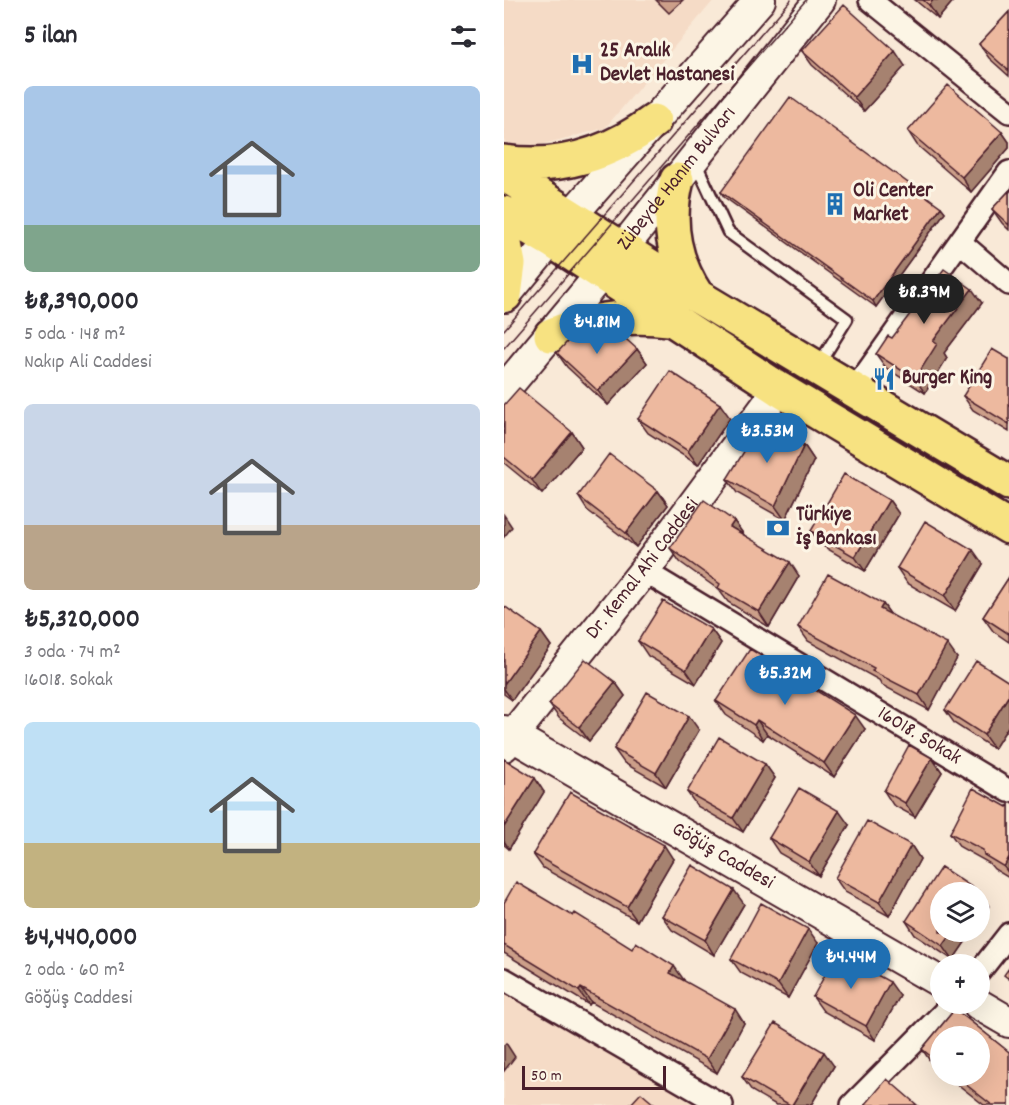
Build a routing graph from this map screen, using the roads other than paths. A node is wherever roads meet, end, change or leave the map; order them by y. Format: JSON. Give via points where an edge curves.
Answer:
{"nodes":[{"id":1,"x":760,"y":0,"type":"edge"},
{"id":2,"x":820,"y":0,"type":"edge"},
{"id":3,"x":870,"y":0,"type":"edge"},
{"id":4,"x":1009,"y":112,"type":"edge"},
{"id":5,"x":654,"y":121,"type":"junction"},
{"id":6,"x":504,"y":162,"type":"edge"},
{"id":7,"x":685,"y":170,"type":"junction"},
{"id":8,"x":1009,"y":172,"type":"edge"},
{"id":9,"x":504,"y":174,"type":"edge"},
{"id":10,"x":504,"y":213,"type":"edge"},
{"id":11,"x":561,"y":229,"type":"junction"},
{"id":12,"x":504,"y":239,"type":"edge"},
{"id":13,"x":960,"y":242,"type":"junction"},
{"id":14,"x":622,"y":249,"type":"junction"},
{"id":15,"x":602,"y":274,"type":"junction"},
{"id":16,"x":1009,"y":284,"type":"edge"},
{"id":17,"x":505,"y":296,"type":"edge"},
{"id":18,"x":697,"y":296,"type":"junction"},
{"id":19,"x":671,"y":319,"type":"junction"},
{"id":20,"x":551,"y":334,"type":"junction"},
{"id":21,"x":818,"y":367,"type":"junction"},
{"id":22,"x":779,"y":389,"type":"junction"},
{"id":23,"x":855,"y":389,"type":"junction"},
{"id":24,"x":504,"y":390,"type":"edge"},
{"id":25,"x":1009,"y":483,"type":"edge"},
{"id":26,"x":1009,"y":527,"type":"edge"},
{"id":27,"x":644,"y":571,"type":"junction"},
{"id":28,"x":507,"y":738,"type":"edge"},
{"id":29,"x":1009,"y":791,"type":"edge"},
{"id":30,"x":1009,"y":934,"type":"edge"},
{"id":31,"x":990,"y":958,"type":"edge"},
{"id":32,"x":930,"y":976,"type":"edge"},
{"id":33,"x":504,"y":979,"type":"edge"},
{"id":34,"x":990,"y":1011,"type":"edge"},
{"id":35,"x":942,"y":1014,"type":"edge"},
{"id":36,"x":1009,"y":1022,"type":"edge"},
{"id":37,"x":722,"y":1105,"type":"edge"},
{"id":38,"x":852,"y":1105,"type":"edge"}],
"edges":[{"from":1,"to":5,"type":"main road"},
{"from":2,"to":7,"type":"main road","name":"Zübeyde Hanım Bulvarı"},
{"from":3,"to":4,"type":"street"},
{"from":5,"to":6,"type":"main road","via":[[620,143],[582,158],[540,164]]},
{"from":5,"to":11,"type":"main road"},
{"from":7,"to":14,"type":"main road","name":"Zübeyde Hanım Bulvarı"},
{"from":7,"to":18,"type":"main road","via":[[671,208],[672,237],[681,268]]},
{"from":7,"to":21,"type":"lane","via":[[728,232],[847,319]]},
{"from":8,"to":13,"type":"street"},
{"from":9,"to":11,"type":"main road"},
{"from":10,"to":11,"type":"main road"},
{"from":11,"to":14,"type":"main road"},
{"from":11,"to":15,"type":"main road"},
{"from":11,"to":17,"type":"main road"},
{"from":12,"to":17,"type":"main road","via":[[508,264]]},
{"from":13,"to":16,"type":"street"},
{"from":13,"to":23,"type":"street"},
{"from":14,"to":15,"type":"main road","name":"Zübeyde Hanım Bulvarı"},
{"from":14,"to":18,"type":"main road"},
{"from":15,"to":19,"type":"main road"},
{"from":15,"to":20,"type":"main road","name":"Zübeyde Hanım Bulvarı"},
{"from":18,"to":21,"type":"main road"},
{"from":19,"to":20,"type":"main road","via":[[611,318]]},
{"from":19,"to":22,"type":"main road"},
{"from":20,"to":24,"type":"main road","name":"Zübeyde Hanım Bulvarı"},
{"from":21,"to":23,"type":"main road"},
{"from":22,"to":26,"type":"main road"},
{"from":22,"to":27,"type":"main road","name":"Dr. Kemal Ahi Caddesi"},
{"from":23,"to":25,"type":"main road"},
{"from":27,"to":28,"type":"main road","name":"Dr. Kemal Ahi Caddesi"},
{"from":27,"to":29,"type":"street","name":"16018. Sokak"},
{"from":28,"to":32,"type":"main road","name":"Göğüş Caddesi"},
{"from":30,"to":31,"type":"street"},
{"from":33,"to":37,"type":"street"},
{"from":34,"to":36,"type":"main road"},
{"from":35,"to":38,"type":"street"}]}
